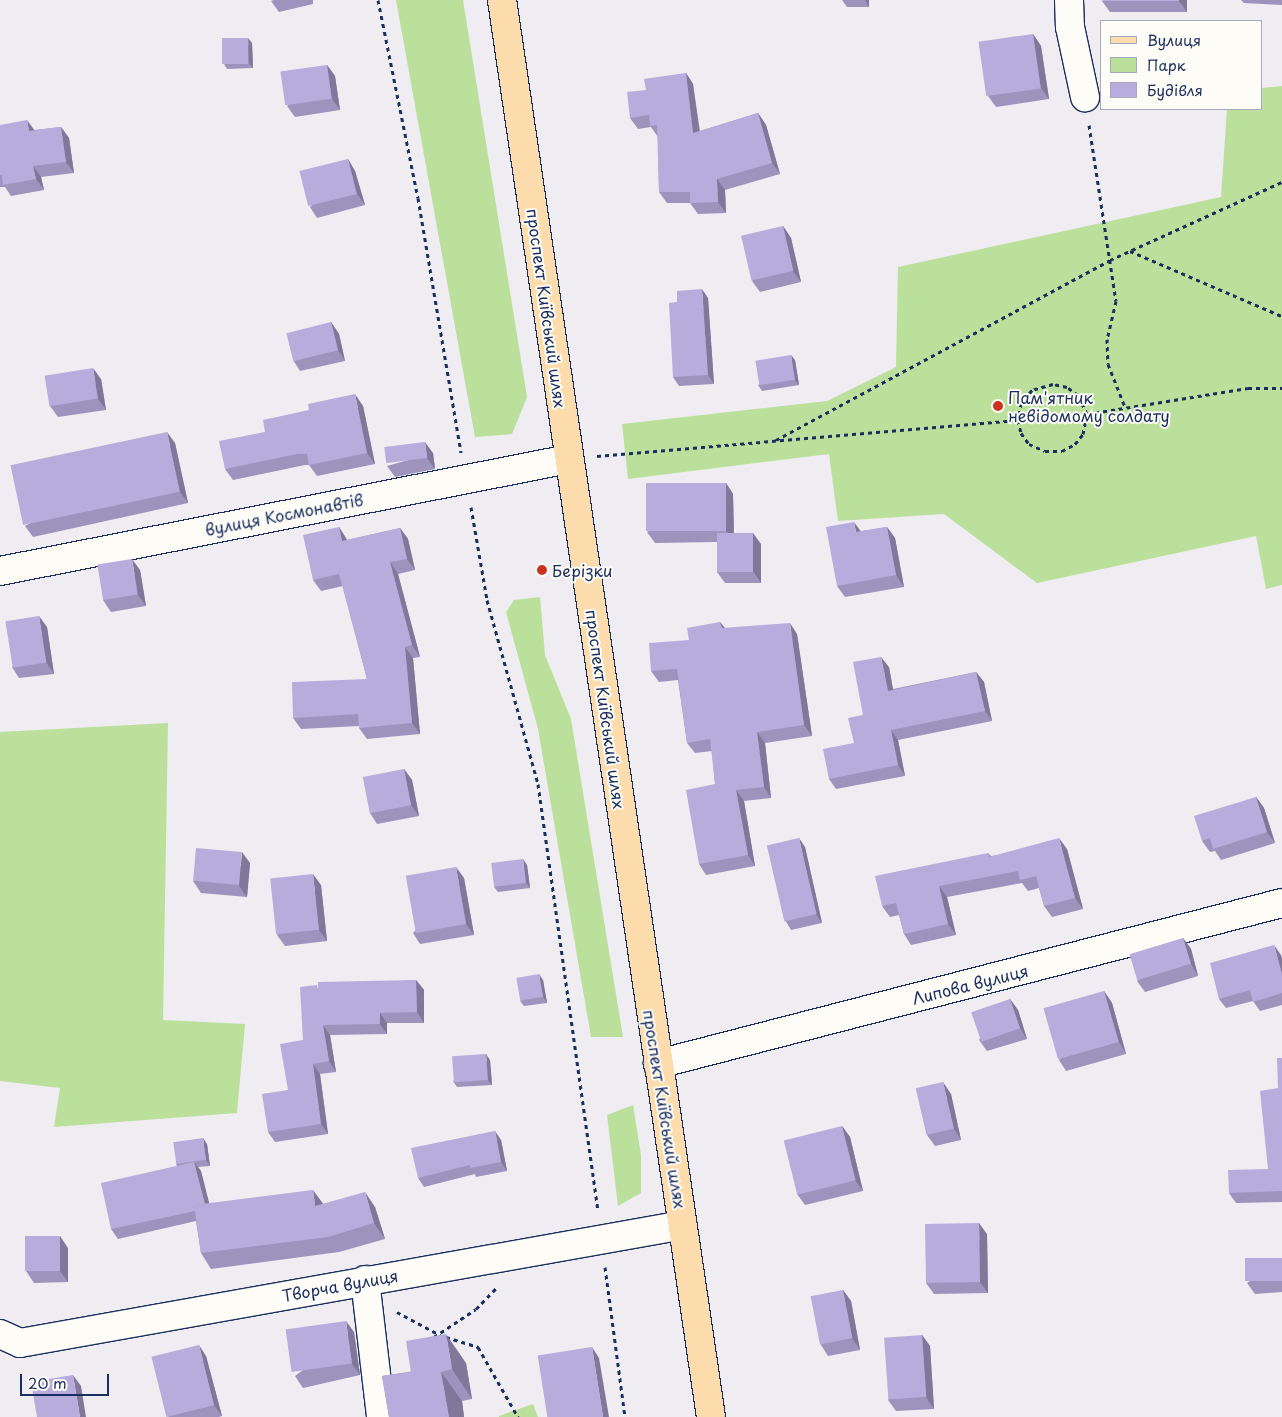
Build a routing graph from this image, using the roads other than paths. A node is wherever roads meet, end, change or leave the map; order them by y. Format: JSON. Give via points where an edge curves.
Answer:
{"nodes":[{"id":1,"x":502,"y":0,"type":"edge"},
{"id":2,"x":1069,"y":0,"type":"edge"},
{"id":3,"x":1085,"y":97,"type":"road end"},
{"id":4,"x":569,"y":459,"type":"junction"},
{"id":5,"x":0,"y":571,"type":"edge"},
{"id":6,"x":1282,"y":903,"type":"edge"},
{"id":7,"x":658,"y":1064,"type":"junction"},
{"id":8,"x":683,"y":1225,"type":"junction"},
{"id":9,"x":365,"y":1288,"type":"junction"},
{"id":10,"x":7,"y":1342,"type":"edge"},
{"id":11,"x":382,"y":1417,"type":"edge"},
{"id":12,"x":710,"y":1417,"type":"edge"}],
"edges":[{"from":1,"to":4,"type":"main road","name":"проспект Київський шлях"},
{"from":2,"to":3,"type":"street","via":[[1070,27]]},
{"from":4,"to":5,"type":"street","name":"вулиця Космонавтів"},
{"from":4,"to":7,"type":"main road","name":"проспект Київський шлях"},
{"from":6,"to":7,"type":"street","name":"Липова вулиця"},
{"from":7,"to":8,"type":"main road","name":"проспект Київський шлях"},
{"from":8,"to":9,"type":"street","name":"Творча вулиця"},
{"from":8,"to":12,"type":"main road","name":"проспект Київський шлях"},
{"from":9,"to":10,"type":"street","name":"Творча вулиця"},
{"from":9,"to":11,"type":"street"}]}
